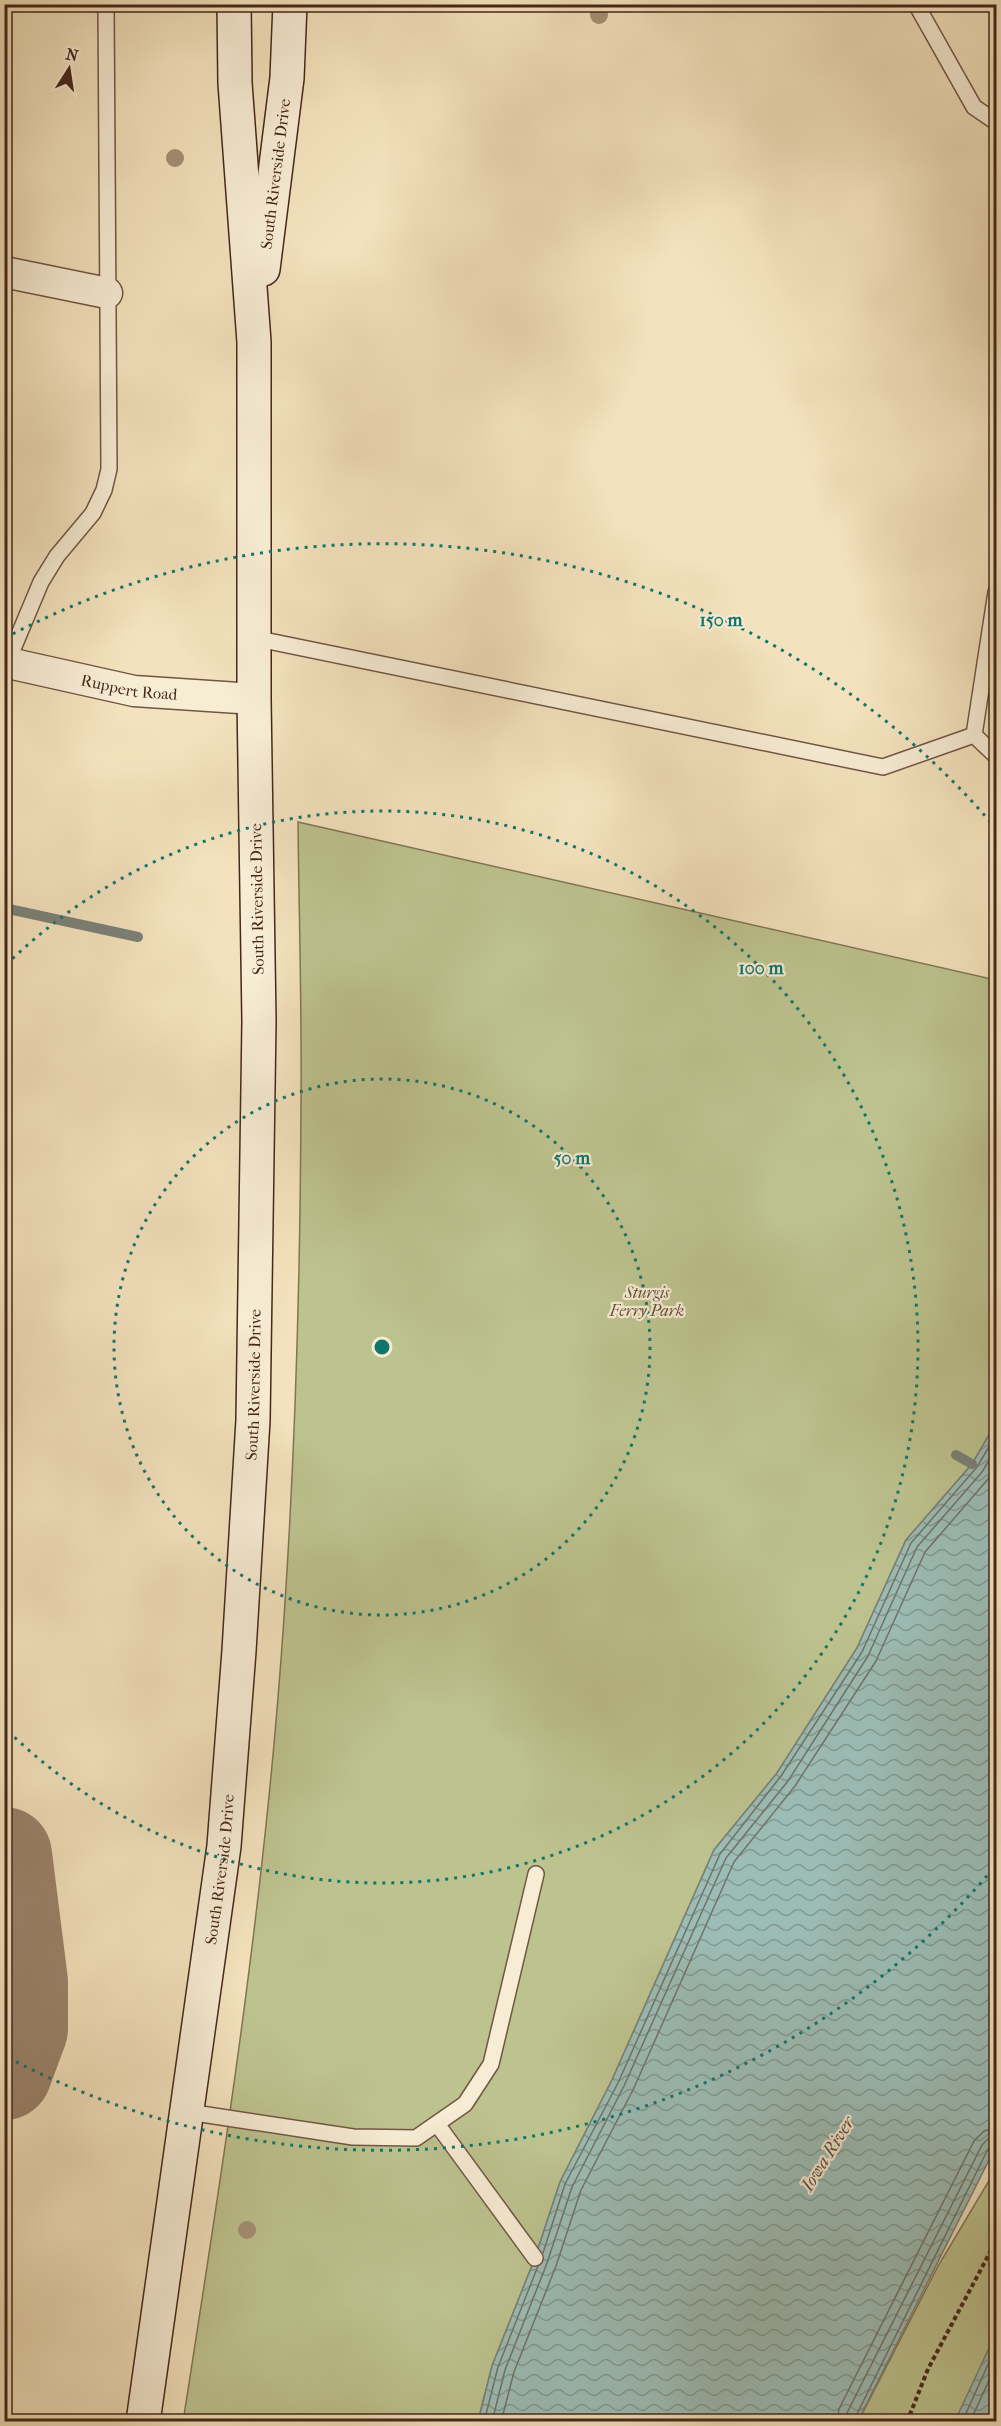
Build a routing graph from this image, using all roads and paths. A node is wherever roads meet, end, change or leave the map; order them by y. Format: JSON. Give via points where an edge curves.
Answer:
{"nodes":[{"id":1,"x":106,"y":4,"type":"edge"},
{"id":2,"x":234,"y":4,"type":"edge"},
{"id":3,"x":290,"y":4,"type":"edge"},
{"id":4,"x":916,"y":4,"type":"edge"},
{"id":5,"x":996,"y":122,"type":"edge"},
{"id":6,"x":4,"y":272,"type":"edge"},
{"id":7,"x":107,"y":293,"type":"junction"},
{"id":8,"x":254,"y":342,"type":"junction"},
{"id":9,"x":996,"y":592,"type":"edge"},
{"id":10,"x":254,"y":638,"type":"junction"},
{"id":11,"x":6,"y":663,"type":"edge"},
{"id":12,"x":254,"y":699,"type":"junction"},
{"id":13,"x":974,"y":735,"type":"junction"},
{"id":14,"x":996,"y":756,"type":"edge"},
{"id":15,"x":536,"y":1874,"type":"dead end"},
{"id":16,"x":188,"y":2112,"type":"junction"},
{"id":17,"x":437,"y":2124,"type":"junction"},
{"id":18,"x":996,"y":2241,"type":"edge"},
{"id":19,"x":535,"y":2258,"type":"dead end"},
{"id":20,"x":143,"y":2421,"type":"edge"},
{"id":21,"x":907,"y":2421,"type":"edge"}],
"edges":[{"from":1,"to":7,"type":"lane"},
{"from":2,"to":8,"type":"main road","name":"South Riverside Drive","via":[[235,83]]},
{"from":3,"to":8,"type":"main road","name":"South Riverside Drive","via":[[287,78]]},
{"from":4,"to":5,"type":"lane","via":[[974,107]]},
{"from":6,"to":7,"type":"street"},
{"from":7,"to":11,"type":"lane","via":[[110,469],[93,513],[41,582]]},
{"from":8,"to":10,"type":"main road","name":"South Riverside Drive"},
{"from":9,"to":13,"type":"lane"},
{"from":10,"to":12,"type":"main road","name":"South Riverside Drive"},
{"from":10,"to":13,"type":"lane","via":[[883,767]]},
{"from":11,"to":12,"type":"street","name":"Ruppert Road","via":[[134,691]]},
{"from":12,"to":16,"type":"main road","name":"South Riverside Drive","via":[[259,1021],[253,1420],[224,1846]]},
{"from":13,"to":14,"type":"lane"},
{"from":15,"to":17,"type":"lane","via":[[491,2064],[465,2104]]},
{"from":16,"to":17,"type":"lane","via":[[353,2137],[416,2138]]},
{"from":16,"to":20,"type":"main road","name":"South Riverside Drive"},
{"from":17,"to":19,"type":"lane"},
{"from":18,"to":21,"type":"path","via":[[928,2369]]}]}
